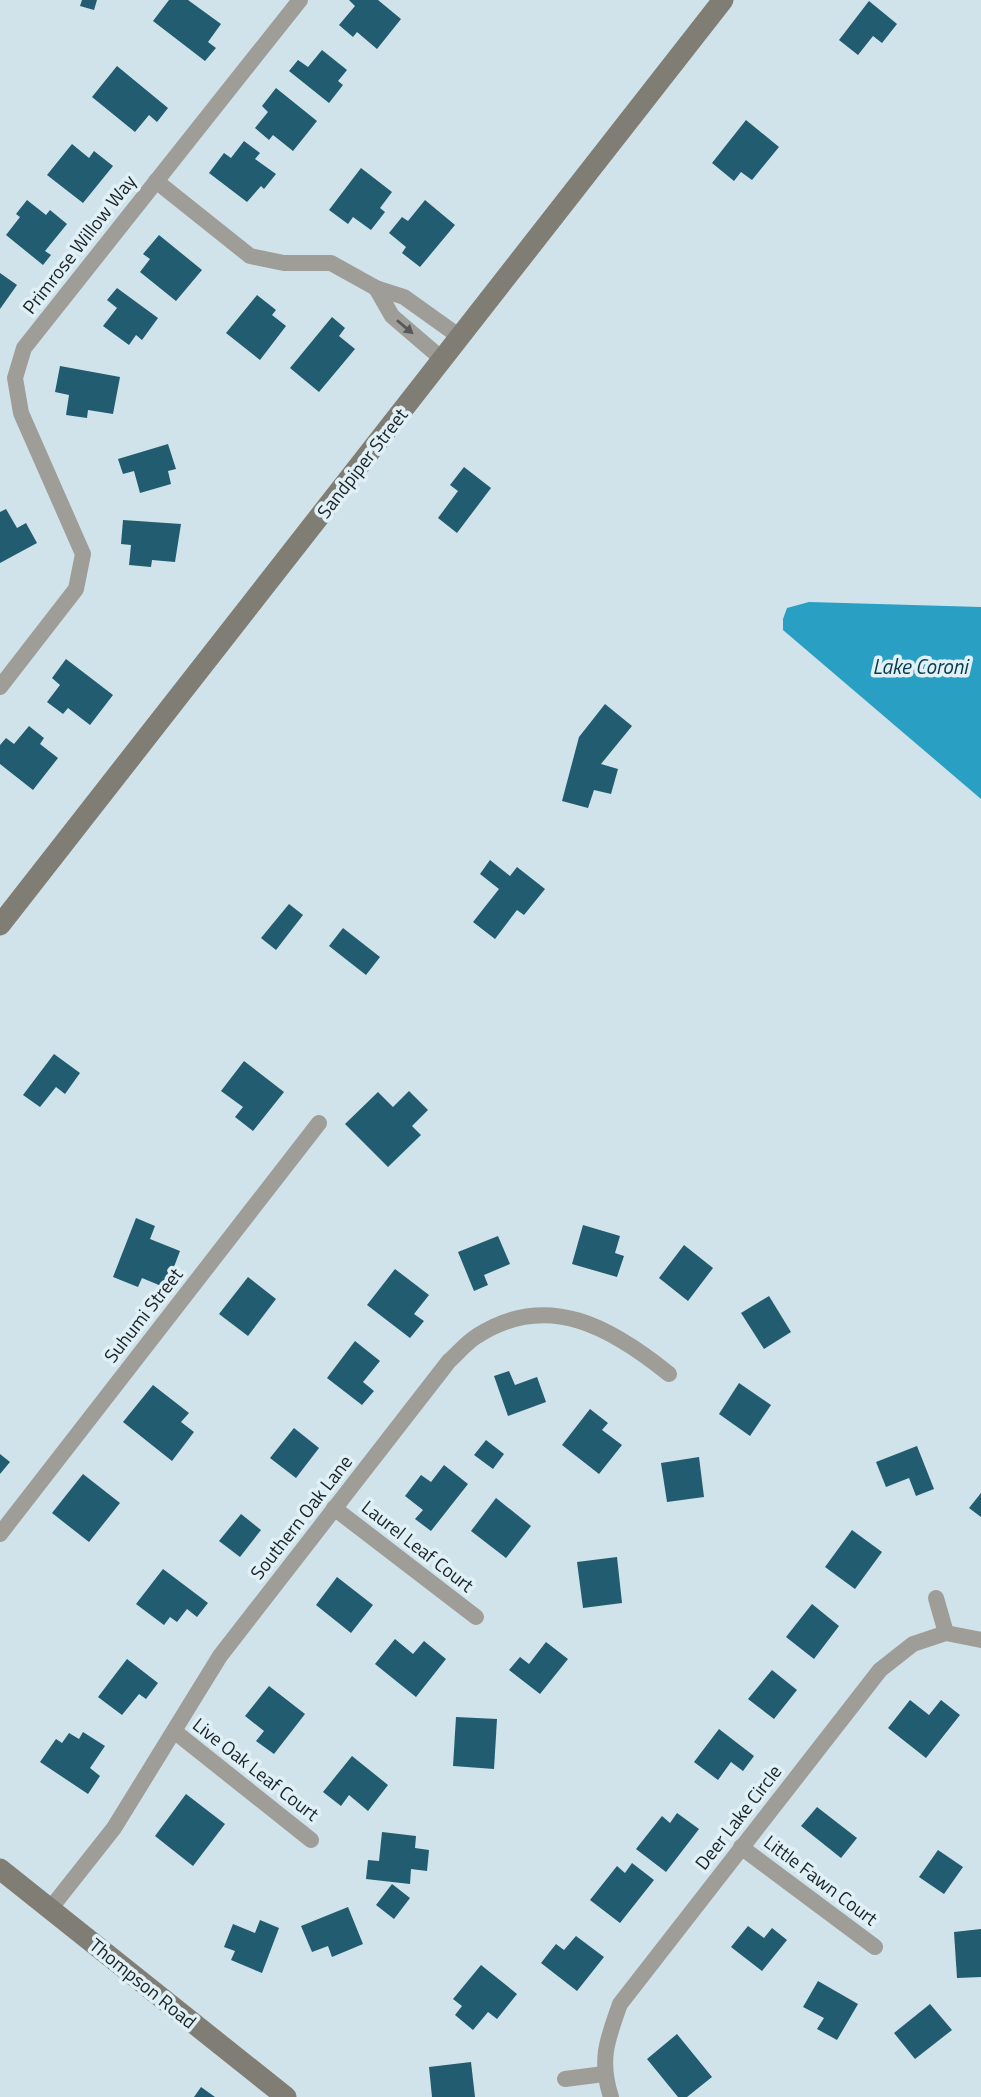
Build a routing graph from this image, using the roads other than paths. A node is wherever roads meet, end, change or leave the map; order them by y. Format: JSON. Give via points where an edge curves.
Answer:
{"nodes":[{"id":1,"x":300,"y":0,"type":"edge"},
{"id":2,"x":723,"y":0,"type":"edge"},
{"id":3,"x":156,"y":181,"type":"junction"},
{"id":4,"x":376,"y":288,"type":"junction"},
{"id":5,"x":460,"y":337,"type":"junction"},
{"id":6,"x":442,"y":359,"type":"junction"},
{"id":7,"x":0,"y":687,"type":"edge"},
{"id":8,"x":0,"y":925,"type":"edge"},
{"id":9,"x":319,"y":1122,"type":"dead end"},
{"id":10,"x":669,"y":1374,"type":"dead end"},
{"id":11,"x":334,"y":1508,"type":"junction"},
{"id":12,"x":0,"y":1534,"type":"edge"},
{"id":13,"x":936,"y":1598,"type":"dead end"},
{"id":14,"x":476,"y":1618,"type":"dead end"},
{"id":15,"x":946,"y":1633,"type":"junction"},
{"id":16,"x":981,"y":1640,"type":"edge"},
{"id":17,"x":174,"y":1731,"type":"junction"},
{"id":18,"x":311,"y":1840,"type":"dead end"},
{"id":19,"x":741,"y":1847,"type":"junction"},
{"id":20,"x":0,"y":1870,"type":"edge"},
{"id":21,"x":50,"y":1909,"type":"junction"},
{"id":22,"x":875,"y":1947,"type":"dead end"},
{"id":23,"x":604,"y":2074,"type":"junction"},
{"id":24,"x":565,"y":2079,"type":"dead end"},
{"id":25,"x":286,"y":2097,"type":"edge"},
{"id":26,"x":611,"y":2097,"type":"edge"}],
"edges":[{"from":1,"to":3,"type":"street","name":"Primrose Willow Way"},
{"from":2,"to":5,"type":"street","name":"Sandpiper Street"},
{"from":3,"to":4,"type":"street","via":[[250,256],[284,263],[331,263]]},
{"from":3,"to":7,"type":"street","name":"Primrose Willow Way","via":[[24,348],[15,379],[21,413],[83,554],[76,589]]},
{"from":4,"to":5,"type":"street","via":[[404,297]]},
{"from":4,"to":6,"type":"street","one_way":true,"via":[[392,316]]},
{"from":5,"to":6,"type":"street","name":"Sandpiper Street"},
{"from":6,"to":8,"type":"street","name":"Sandpiper Street"},
{"from":9,"to":12,"type":"street","name":"Suhumi Street"},
{"from":10,"to":11,"type":"street","name":"Southern Oak Lane","via":[[610,1331],[579,1319],[512,1320],[477,1336],[449,1361]]},
{"from":11,"to":14,"type":"street","name":"Laurel Leaf Court"},
{"from":11,"to":17,"type":"street","name":"Southern Oak Lane","via":[[219,1656]]},
{"from":13,"to":15,"type":"street"},
{"from":15,"to":16,"type":"street","name":"Deer Lake Circle"},
{"from":15,"to":19,"type":"street","name":"Deer Lake Circle","via":[[913,1644],[880,1670]]},
{"from":17,"to":18,"type":"street","name":"Live Oak Leaf Court"},
{"from":17,"to":21,"type":"street","name":"Southern Oak Lane","via":[[114,1828]]},
{"from":19,"to":22,"type":"street","name":"Little Fawn Court"},
{"from":19,"to":23,"type":"street","name":"Deer Lake Circle","via":[[620,2004],[606,2043]]},
{"from":20,"to":21,"type":"street","name":"Thompson Road"},
{"from":21,"to":25,"type":"street","name":"Thompson Road"},
{"from":23,"to":24,"type":"street"},
{"from":23,"to":26,"type":"street","name":"Deer Lake Circle"}]}
